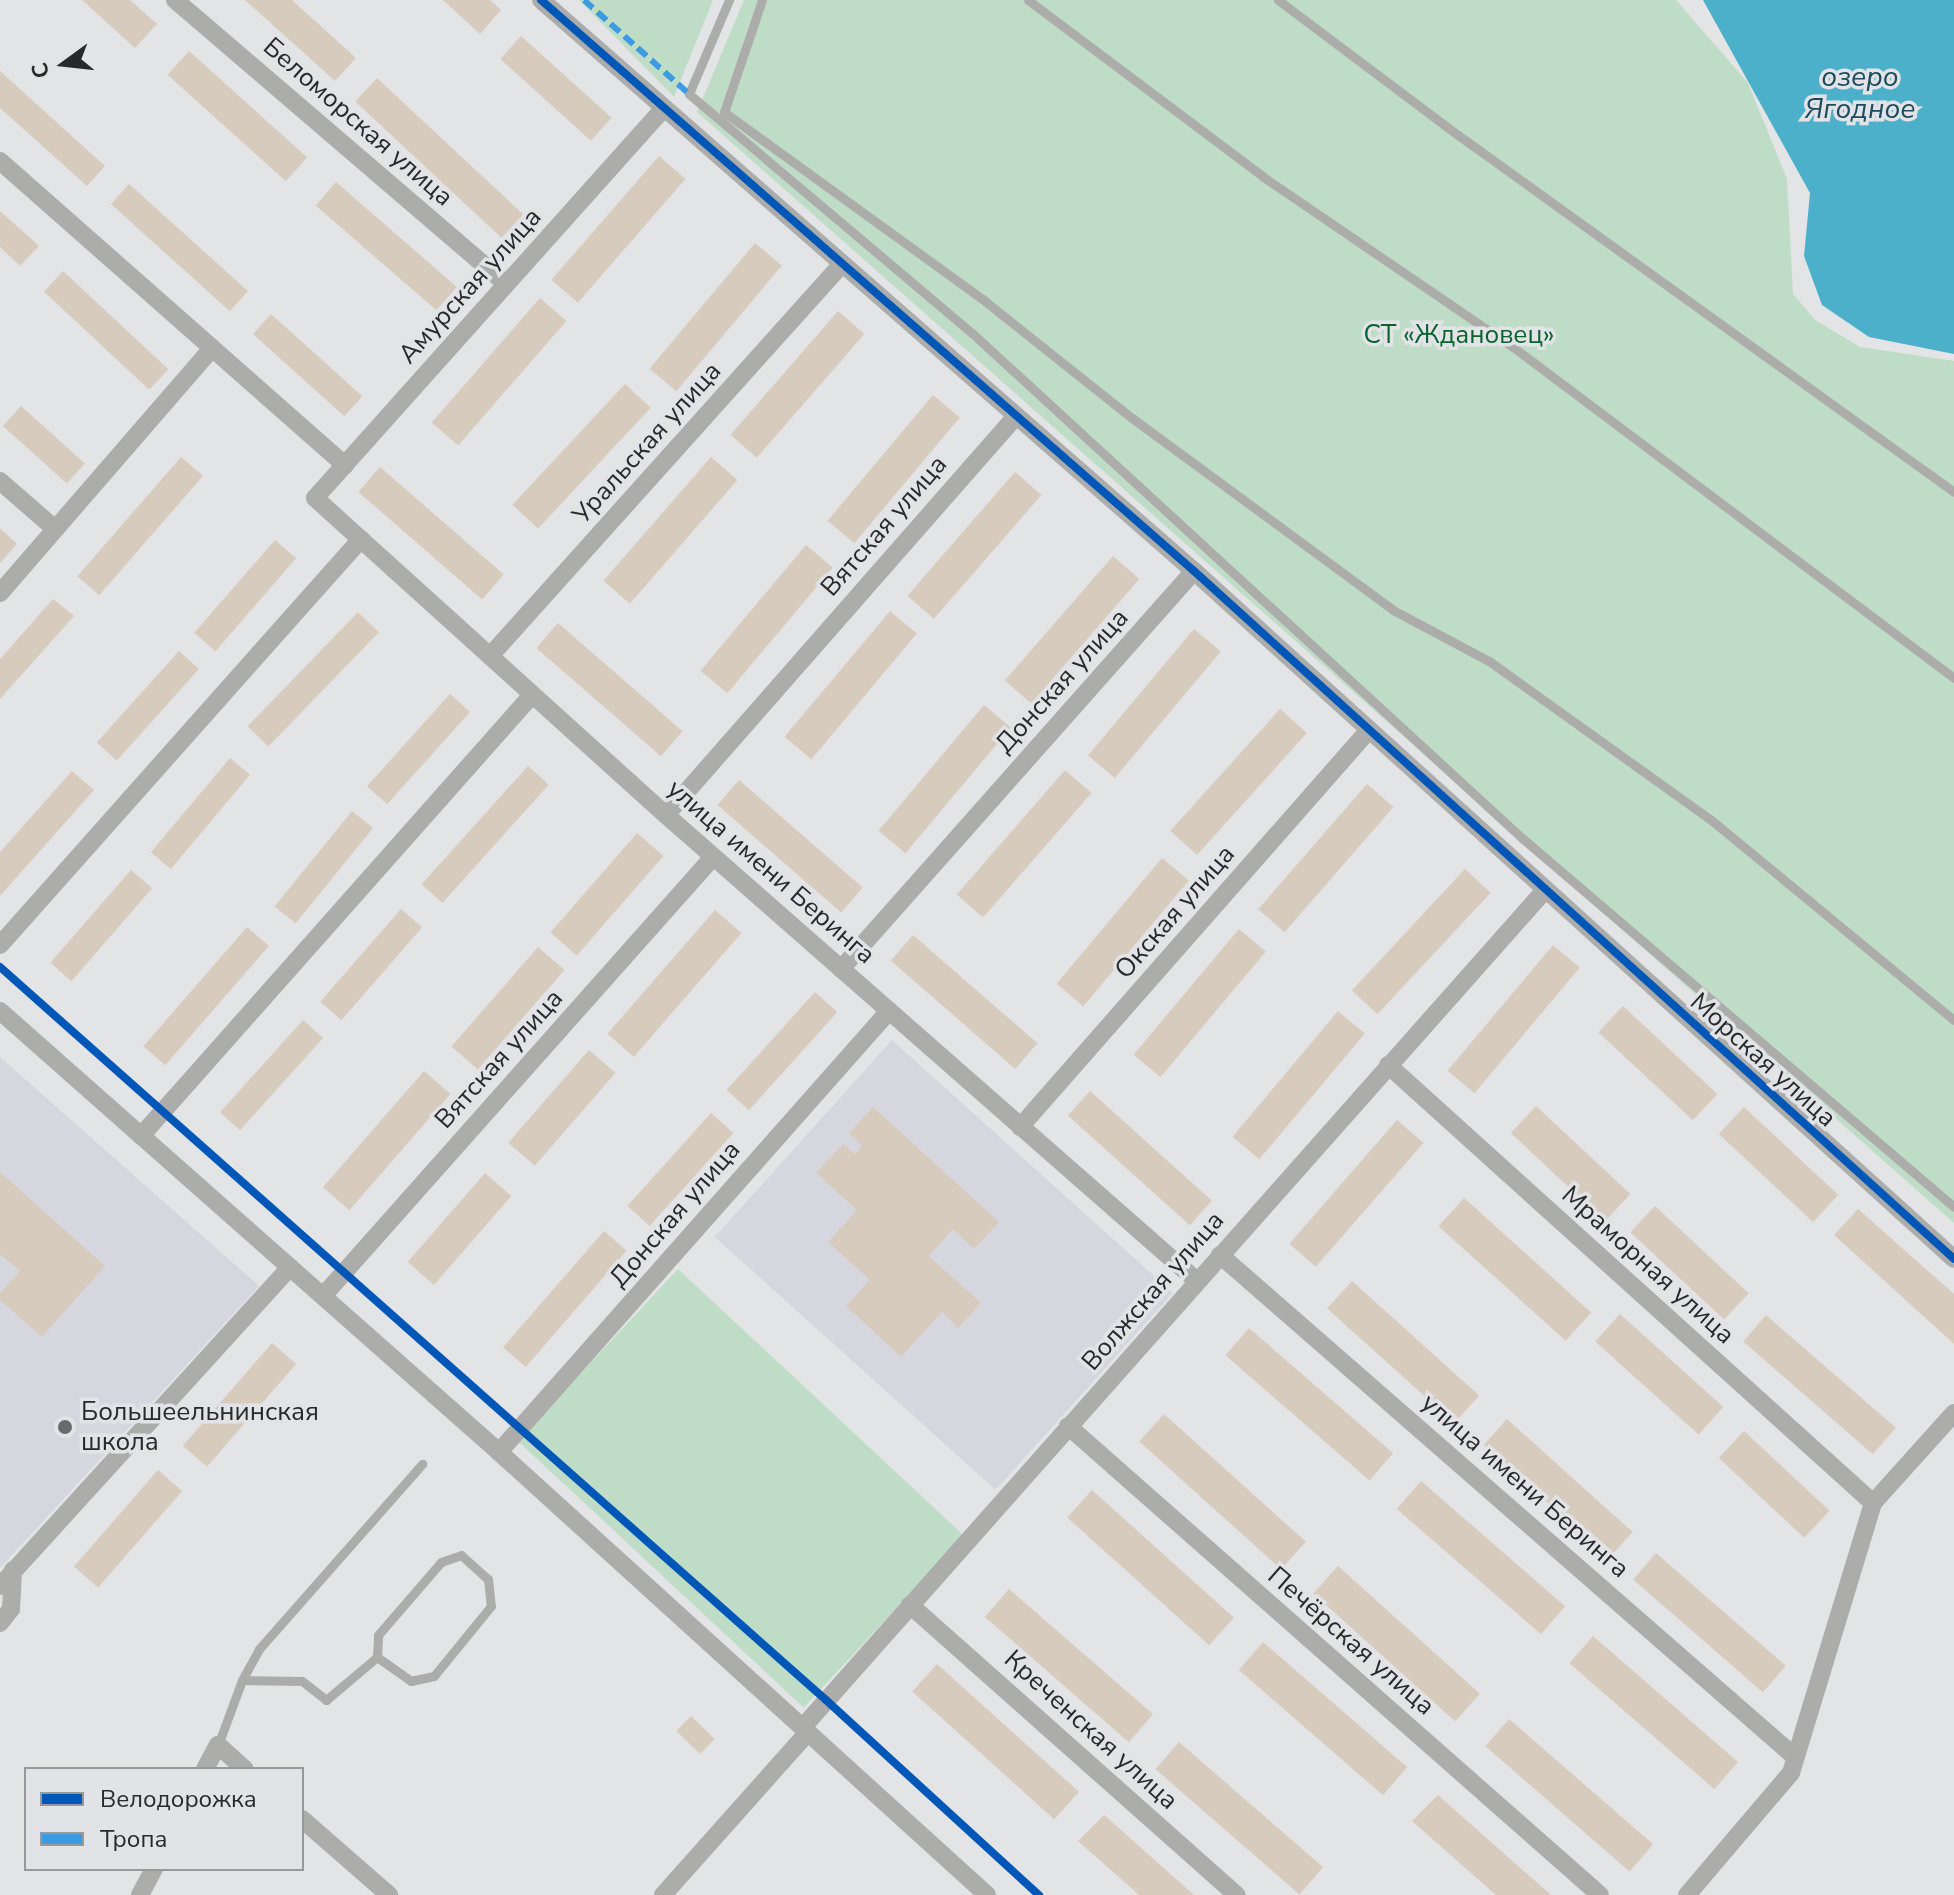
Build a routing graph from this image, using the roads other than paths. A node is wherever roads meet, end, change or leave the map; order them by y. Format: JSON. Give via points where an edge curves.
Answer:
{"nodes":[{"id":1,"x":175,"y":0,"type":"edge"},
{"id":2,"x":541,"y":0,"type":"edge"},
{"id":3,"x":729,"y":0,"type":"edge"},
{"id":4,"x":762,"y":0,"type":"edge"},
{"id":5,"x":1028,"y":0,"type":"edge"},
{"id":6,"x":1278,"y":0,"type":"edge"},
{"id":7,"x":664,"y":108,"type":"junction"},
{"id":8,"x":0,"y":161,"type":"edge"},
{"id":9,"x":842,"y":264,"type":"junction"},
{"id":10,"x":506,"y":284,"type":"junction"},
{"id":11,"x":212,"y":348,"type":"junction"},
{"id":12,"x":1016,"y":416,"type":"junction"},
{"id":13,"x":345,"y":465,"type":"junction"},
{"id":14,"x":0,"y":481,"type":"edge"},
{"id":15,"x":1954,"y":492,"type":"edge"},
{"id":16,"x":315,"y":498,"type":"joint"},
{"id":17,"x":55,"y":529,"type":"junction"},
{"id":18,"x":361,"y":539,"type":"junction"},
{"id":19,"x":1194,"y":571,"type":"junction"},
{"id":20,"x":0,"y":593,"type":"edge"},
{"id":21,"x":490,"y":656,"type":"junction"},
{"id":22,"x":1954,"y":678,"type":"edge"},
{"id":23,"x":532,"y":695,"type":"junction"},
{"id":24,"x":1368,"y":731,"type":"junction"},
{"id":25,"x":666,"y":815,"type":"junction"},
{"id":26,"x":713,"y":857,"type":"junction"},
{"id":27,"x":1545,"y":890,"type":"junction"},
{"id":28,"x":0,"y":945,"type":"edge"},
{"id":29,"x":841,"y":969,"type":"junction"},
{"id":30,"x":0,"y":1011,"type":"edge"},
{"id":31,"x":889,"y":1011,"type":"junction"},
{"id":32,"x":1954,"y":1020,"type":"edge"},
{"id":33,"x":1388,"y":1065,"type":"junction"},
{"id":34,"x":1020,"y":1127,"type":"junction"},
{"id":35,"x":141,"y":1136,"type":"junction"},
{"id":36,"x":1954,"y":1207,"type":"edge"},
{"id":37,"x":1220,"y":1255,"type":"junction"},
{"id":38,"x":1954,"y":1259,"type":"edge"},
{"id":39,"x":290,"y":1267,"type":"junction"},
{"id":40,"x":1197,"y":1281,"type":"junction"},
{"id":41,"x":323,"y":1296,"type":"junction"},
{"id":42,"x":1954,"y":1413,"type":"edge"},
{"id":43,"x":1068,"y":1426,"type":"junction"},
{"id":44,"x":499,"y":1452,"type":"junction"},
{"id":45,"x":422,"y":1464,"type":"dead end"},
{"id":46,"x":1873,"y":1503,"type":"junction"},
{"id":47,"x":13,"y":1570,"type":"junction"},
{"id":48,"x":0,"y":1586,"type":"edge"},
{"id":49,"x":910,"y":1605,"type":"junction"},
{"id":50,"x":0,"y":1623,"type":"edge"},
{"id":51,"x":377,"y":1657,"type":"junction"},
{"id":52,"x":242,"y":1680,"type":"junction"},
{"id":53,"x":805,"y":1729,"type":"junction"},
{"id":54,"x":218,"y":1745,"type":"junction"},
{"id":55,"x":1795,"y":1757,"type":"junction"},
{"id":56,"x":206,"y":1767,"type":"edge"},
{"id":57,"x":243,"y":1767,"type":"edge"},
{"id":58,"x":304,"y":1821,"type":"edge"},
{"id":59,"x":153,"y":1871,"type":"edge"},
{"id":60,"x":140,"y":1895,"type":"edge"},
{"id":61,"x":389,"y":1895,"type":"edge"},
{"id":62,"x":663,"y":1895,"type":"edge"},
{"id":63,"x":985,"y":1895,"type":"edge"},
{"id":64,"x":1237,"y":1895,"type":"edge"},
{"id":65,"x":1600,"y":1895,"type":"edge"},
{"id":66,"x":1687,"y":1895,"type":"edge"}],
"edges":[{"from":1,"to":10,"type":"street","name":"Беломорская улица"},
{"from":2,"to":7,"type":"street","name":"Морская улица"},
{"from":3,"to":36,"type":"lane","via":[[689,94],[972,333],[1522,838]]},
{"from":4,"to":32,"type":"lane","via":[[724,112],[986,302],[1393,610],[1489,661],[1710,819]]},
{"from":5,"to":22,"type":"lane","via":[[1262,176],[1513,347]]},
{"from":6,"to":15,"type":"lane"},
{"from":7,"to":9,"type":"street","name":"Морская улица"},
{"from":7,"to":10,"type":"street","name":"Амурская улица"},
{"from":8,"to":11,"type":"street"},
{"from":9,"to":12,"type":"street","name":"Морская улица"},
{"from":9,"to":21,"type":"street","name":"Уральская улица"},
{"from":10,"to":13,"type":"street","name":"Амурская улица"},
{"from":11,"to":13,"type":"street"},
{"from":11,"to":17,"type":"street"},
{"from":12,"to":19,"type":"street","name":"Морская улица"},
{"from":12,"to":25,"type":"street","name":"Вятская улица"},
{"from":13,"to":16,"type":"street","name":"Амурская улица"},
{"from":14,"to":17,"type":"street"},
{"from":16,"to":18,"type":"street","name":"улица имени Беринга"},
{"from":17,"to":20,"type":"street"},
{"from":18,"to":21,"type":"street","name":"улица имени Беринга"},
{"from":18,"to":28,"type":"street"},
{"from":19,"to":24,"type":"street","name":"Морская улица"},
{"from":19,"to":29,"type":"street","name":"Донская улица"},
{"from":21,"to":23,"type":"street","name":"улица имени Беринга"},
{"from":23,"to":25,"type":"street","name":"улица имени Беринга"},
{"from":23,"to":35,"type":"street"},
{"from":24,"to":27,"type":"street","name":"Морская улица"},
{"from":24,"to":34,"type":"street","name":"Окская улица"},
{"from":25,"to":26,"type":"street","name":"улица имени Беринга"},
{"from":26,"to":29,"type":"street","name":"улица имени Беринга"},
{"from":26,"to":41,"type":"street","name":"Вятская улица"},
{"from":27,"to":33,"type":"street","name":"Волжская улица"},
{"from":27,"to":38,"type":"street","name":"Морская улица"},
{"from":29,"to":31,"type":"street","name":"улица имени Беринга"},
{"from":30,"to":35,"type":"street"},
{"from":31,"to":34,"type":"street","name":"улица имени Беринга"},
{"from":31,"to":44,"type":"street","name":"Донская улица"},
{"from":33,"to":37,"type":"street","name":"Волжская улица"},
{"from":33,"to":46,"type":"street","name":"Мраморная улица"},
{"from":34,"to":40,"type":"street","name":"улица имени Беринга"},
{"from":35,"to":39,"type":"street"},
{"from":37,"to":40,"type":"street","name":"Волжская улица"},
{"from":37,"to":55,"type":"street","name":"улица имени Беринга"},
{"from":39,"to":41,"type":"street"},
{"from":39,"to":47,"type":"street"},
{"from":40,"to":43,"type":"street","name":"Волжская улица"},
{"from":41,"to":44,"type":"street"},
{"from":42,"to":46,"type":"street"},
{"from":43,"to":49,"type":"street","name":"Волжская улица"},
{"from":43,"to":65,"type":"street","name":"Печёрская улица"},
{"from":44,"to":53,"type":"street"},
{"from":45,"to":52,"type":"lane","via":[[279,1624]]},
{"from":46,"to":55,"type":"street"},
{"from":47,"to":48,"type":"street"},
{"from":47,"to":50,"type":"street","via":[[11,1609]]},
{"from":49,"to":53,"type":"street","name":"Волжская улица"},
{"from":49,"to":64,"type":"street","name":"Креченская улица"},
{"from":51,"to":51,"type":"lane","via":[[378,1635],[441,1562],[461,1555],[488,1579],[491,1606],[434,1676],[411,1681]]},
{"from":51,"to":52,"type":"lane","via":[[326,1700],[302,1681]]},
{"from":52,"to":54,"type":"lane"},
{"from":53,"to":62,"type":"street","name":"Волжская улица"},
{"from":53,"to":63,"type":"street"},
{"from":54,"to":56,"type":"street"},
{"from":54,"to":57,"type":"street"},
{"from":55,"to":66,"type":"street","via":[[1791,1773]]},
{"from":58,"to":61,"type":"street"},
{"from":59,"to":60,"type":"street"}]}
